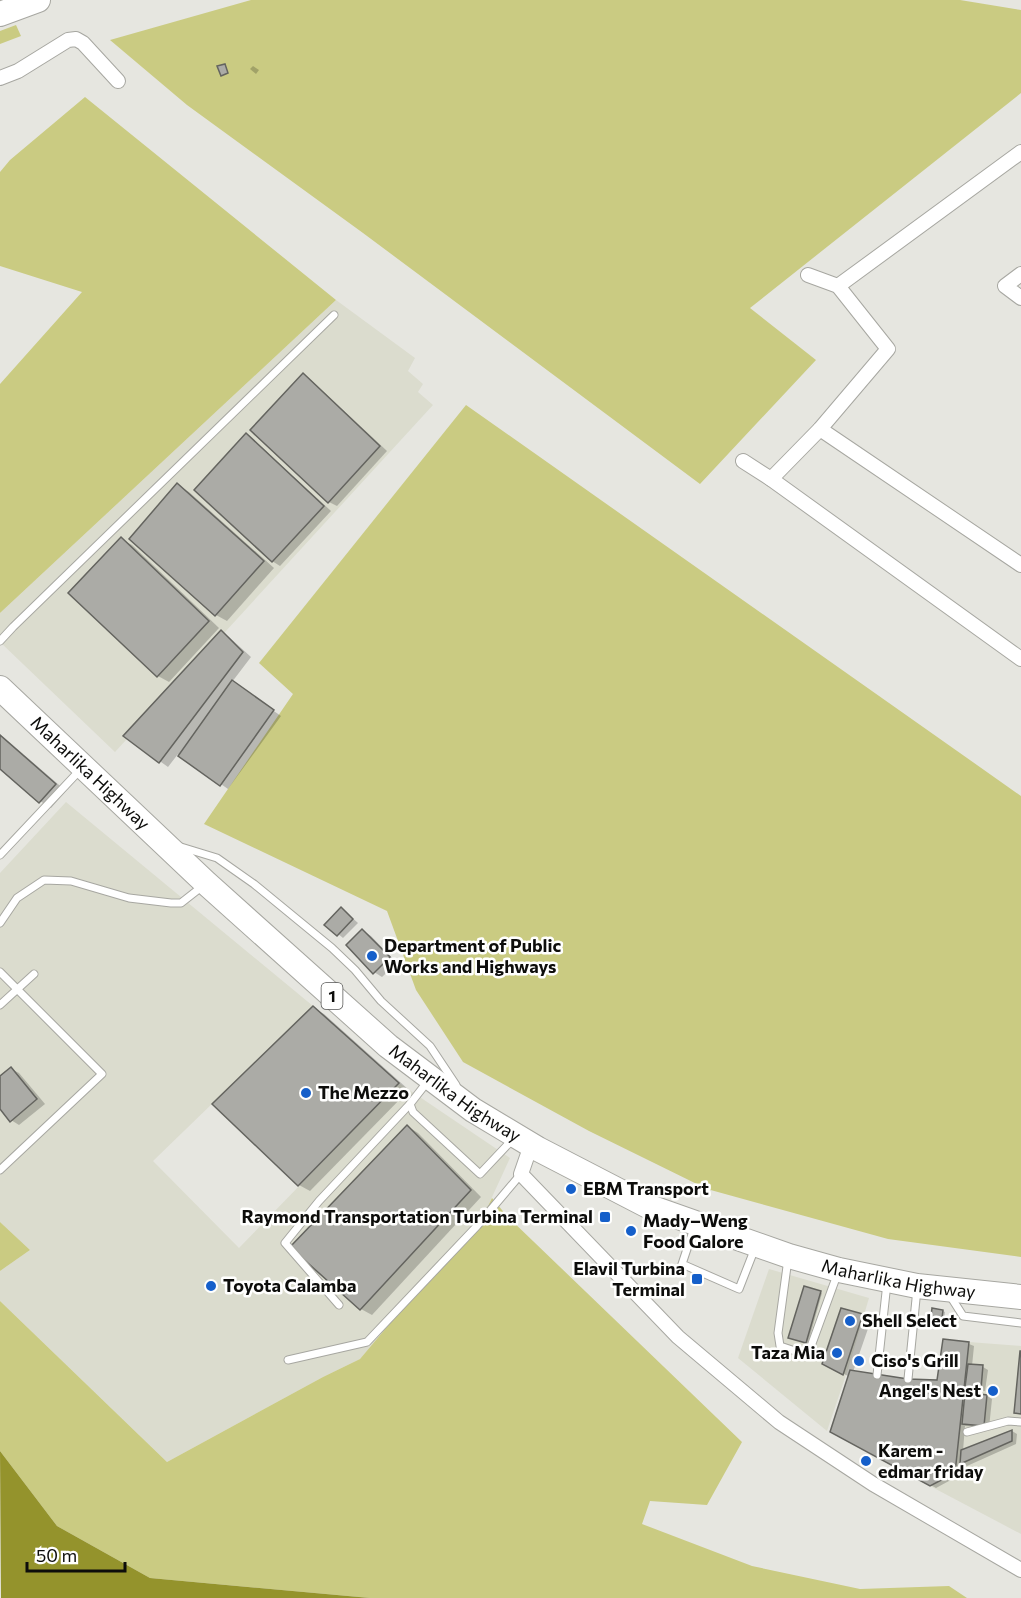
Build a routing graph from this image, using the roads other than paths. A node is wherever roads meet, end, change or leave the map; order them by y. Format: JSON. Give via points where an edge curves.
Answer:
{"nodes":[{"id":1,"x":38,"y":0,"type":"edge"},
{"id":2,"x":6,"y":11,"type":"edge"},
{"id":3,"x":0,"y":78,"type":"edge"},
{"id":4,"x":118,"y":81,"type":"dead end"},
{"id":5,"x":1021,"y":152,"type":"edge"},
{"id":6,"x":1021,"y":274,"type":"edge"},
{"id":7,"x":808,"y":275,"type":"dead end"},
{"id":8,"x":838,"y":286,"type":"junction"},
{"id":9,"x":1021,"y":298,"type":"edge"},
{"id":10,"x":334,"y":315,"type":"dead end"},
{"id":11,"x":820,"y":429,"type":"junction"},
{"id":12,"x":742,"y":461,"type":"dead end"},
{"id":13,"x":771,"y":479,"type":"junction"},
{"id":14,"x":1021,"y":565,"type":"edge"},
{"id":15,"x":0,"y":641,"type":"edge"},
{"id":16,"x":1021,"y":659,"type":"edge"},
{"id":17,"x":0,"y":688,"type":"edge"},
{"id":18,"x":82,"y":767,"type":"junction"},
{"id":19,"x":164,"y":842,"type":"junction"},
{"id":20,"x":0,"y":855,"type":"edge"},
{"id":21,"x":206,"y":883,"type":"junction"},
{"id":22,"x":0,"y":923,"type":"edge"},
{"id":23,"x":0,"y":972,"type":"edge"},
{"id":24,"x":34,"y":974,"type":"dead end"},
{"id":25,"x":16,"y":989,"type":"junction"},
{"id":26,"x":0,"y":1005,"type":"edge"},
{"id":27,"x":430,"y":1079,"type":"junction"},
{"id":28,"x":410,"y":1104,"type":"junction"},
{"id":29,"x":473,"y":1110,"type":"junction"},
{"id":30,"x":524,"y":1140,"type":"junction"},
{"id":31,"x":0,"y":1170,"type":"edge"},
{"id":32,"x":521,"y":1174,"type":"junction"},
{"id":33,"x":696,"y":1222,"type":"junction"},
{"id":34,"x":757,"y":1244,"type":"junction"},
{"id":35,"x":789,"y":1256,"type":"junction"},
{"id":36,"x":839,"y":1269,"type":"junction"},
{"id":37,"x":887,"y":1280,"type":"junction"},
{"id":38,"x":917,"y":1286,"type":"junction"},
{"id":39,"x":946,"y":1290,"type":"junction"},
{"id":40,"x":1021,"y":1297,"type":"edge"},
{"id":41,"x":339,"y":1305,"type":"dead end"},
{"id":42,"x":1021,"y":1323,"type":"edge"},
{"id":43,"x":288,"y":1360,"type":"dead end"},
{"id":44,"x":877,"y":1375,"type":"dead end"},
{"id":45,"x":908,"y":1379,"type":"dead end"},
{"id":46,"x":1021,"y":1422,"type":"edge"},
{"id":47,"x":967,"y":1432,"type":"dead end"},
{"id":48,"x":1021,"y":1570,"type":"edge"}],
"edges":[{"from":1,"to":2,"type":"highway"},
{"from":3,"to":4,"type":"street","via":[[76,39]]},
{"from":5,"to":8,"type":"street"},
{"from":6,"to":9,"type":"street","via":[[1005,286]]},
{"from":7,"to":8,"type":"street"},
{"from":8,"to":11,"type":"street","via":[[888,350]]},
{"from":10,"to":15,"type":"lane"},
{"from":11,"to":13,"type":"street"},
{"from":11,"to":14,"type":"street"},
{"from":12,"to":13,"type":"street"},
{"from":13,"to":16,"type":"street"},
{"from":17,"to":18,"type":"highway","name":"Maharlika Highway","number":"1"},
{"from":18,"to":19,"type":"highway","name":"Maharlika Highway","number":"1"},
{"from":18,"to":20,"type":"lane"},
{"from":19,"to":21,"type":"highway","name":"Maharlika Highway","number":"1"},
{"from":19,"to":29,"type":"lane","via":[[217,858],[332,948],[430,1046]]},
{"from":21,"to":22,"type":"lane","via":[[181,903],[171,903],[44,879],[16,898]]},
{"from":21,"to":27,"type":"highway","name":"Maharlika Highway","number":"1"},
{"from":23,"to":25,"type":"lane"},
{"from":24,"to":25,"type":"lane"},
{"from":25,"to":26,"type":"lane"},
{"from":25,"to":31,"type":"lane","via":[[102,1074]]},
{"from":27,"to":28,"type":"lane"},
{"from":27,"to":29,"type":"highway","name":"Maharlika Highway","number":"1"},
{"from":28,"to":30,"type":"lane","via":[[413,1112],[480,1174]]},
{"from":28,"to":41,"type":"lane","via":[[319,1201],[285,1244]]},
{"from":29,"to":30,"type":"highway","name":"Maharlika Highway","number":"1"},
{"from":30,"to":32,"type":"street"},
{"from":30,"to":33,"type":"highway","name":"Maharlika Highway","number":"1","via":[[631,1198]]},
{"from":32,"to":43,"type":"lane","via":[[367,1342]]},
{"from":32,"to":48,"type":"street","via":[[678,1337],[779,1422],[873,1484]]},
{"from":33,"to":34,"type":"highway","name":"Maharlika Highway","number":"1"},
{"from":33,"to":34,"type":"lane","via":[[682,1264],[740,1289]]},
{"from":34,"to":35,"type":"highway","name":"Maharlika Highway","number":"1"},
{"from":35,"to":36,"type":"highway","name":"Maharlika Highway","number":"1"},
{"from":35,"to":36,"type":"lane","via":[[778,1333],[780,1346],[801,1353],[810,1349]]},
{"from":36,"to":37,"type":"highway","name":"Maharlika Highway","number":"1"},
{"from":37,"to":38,"type":"highway","name":"Maharlika Highway","number":"1"},
{"from":37,"to":44,"type":"lane"},
{"from":38,"to":39,"type":"highway","name":"Maharlika Highway","number":"1"},
{"from":38,"to":45,"type":"lane"},
{"from":39,"to":40,"type":"highway","name":"Maharlika Highway","number":"1"},
{"from":39,"to":42,"type":"lane","via":[[963,1316]]},
{"from":46,"to":47,"type":"lane","via":[[1008,1421]]}]}
